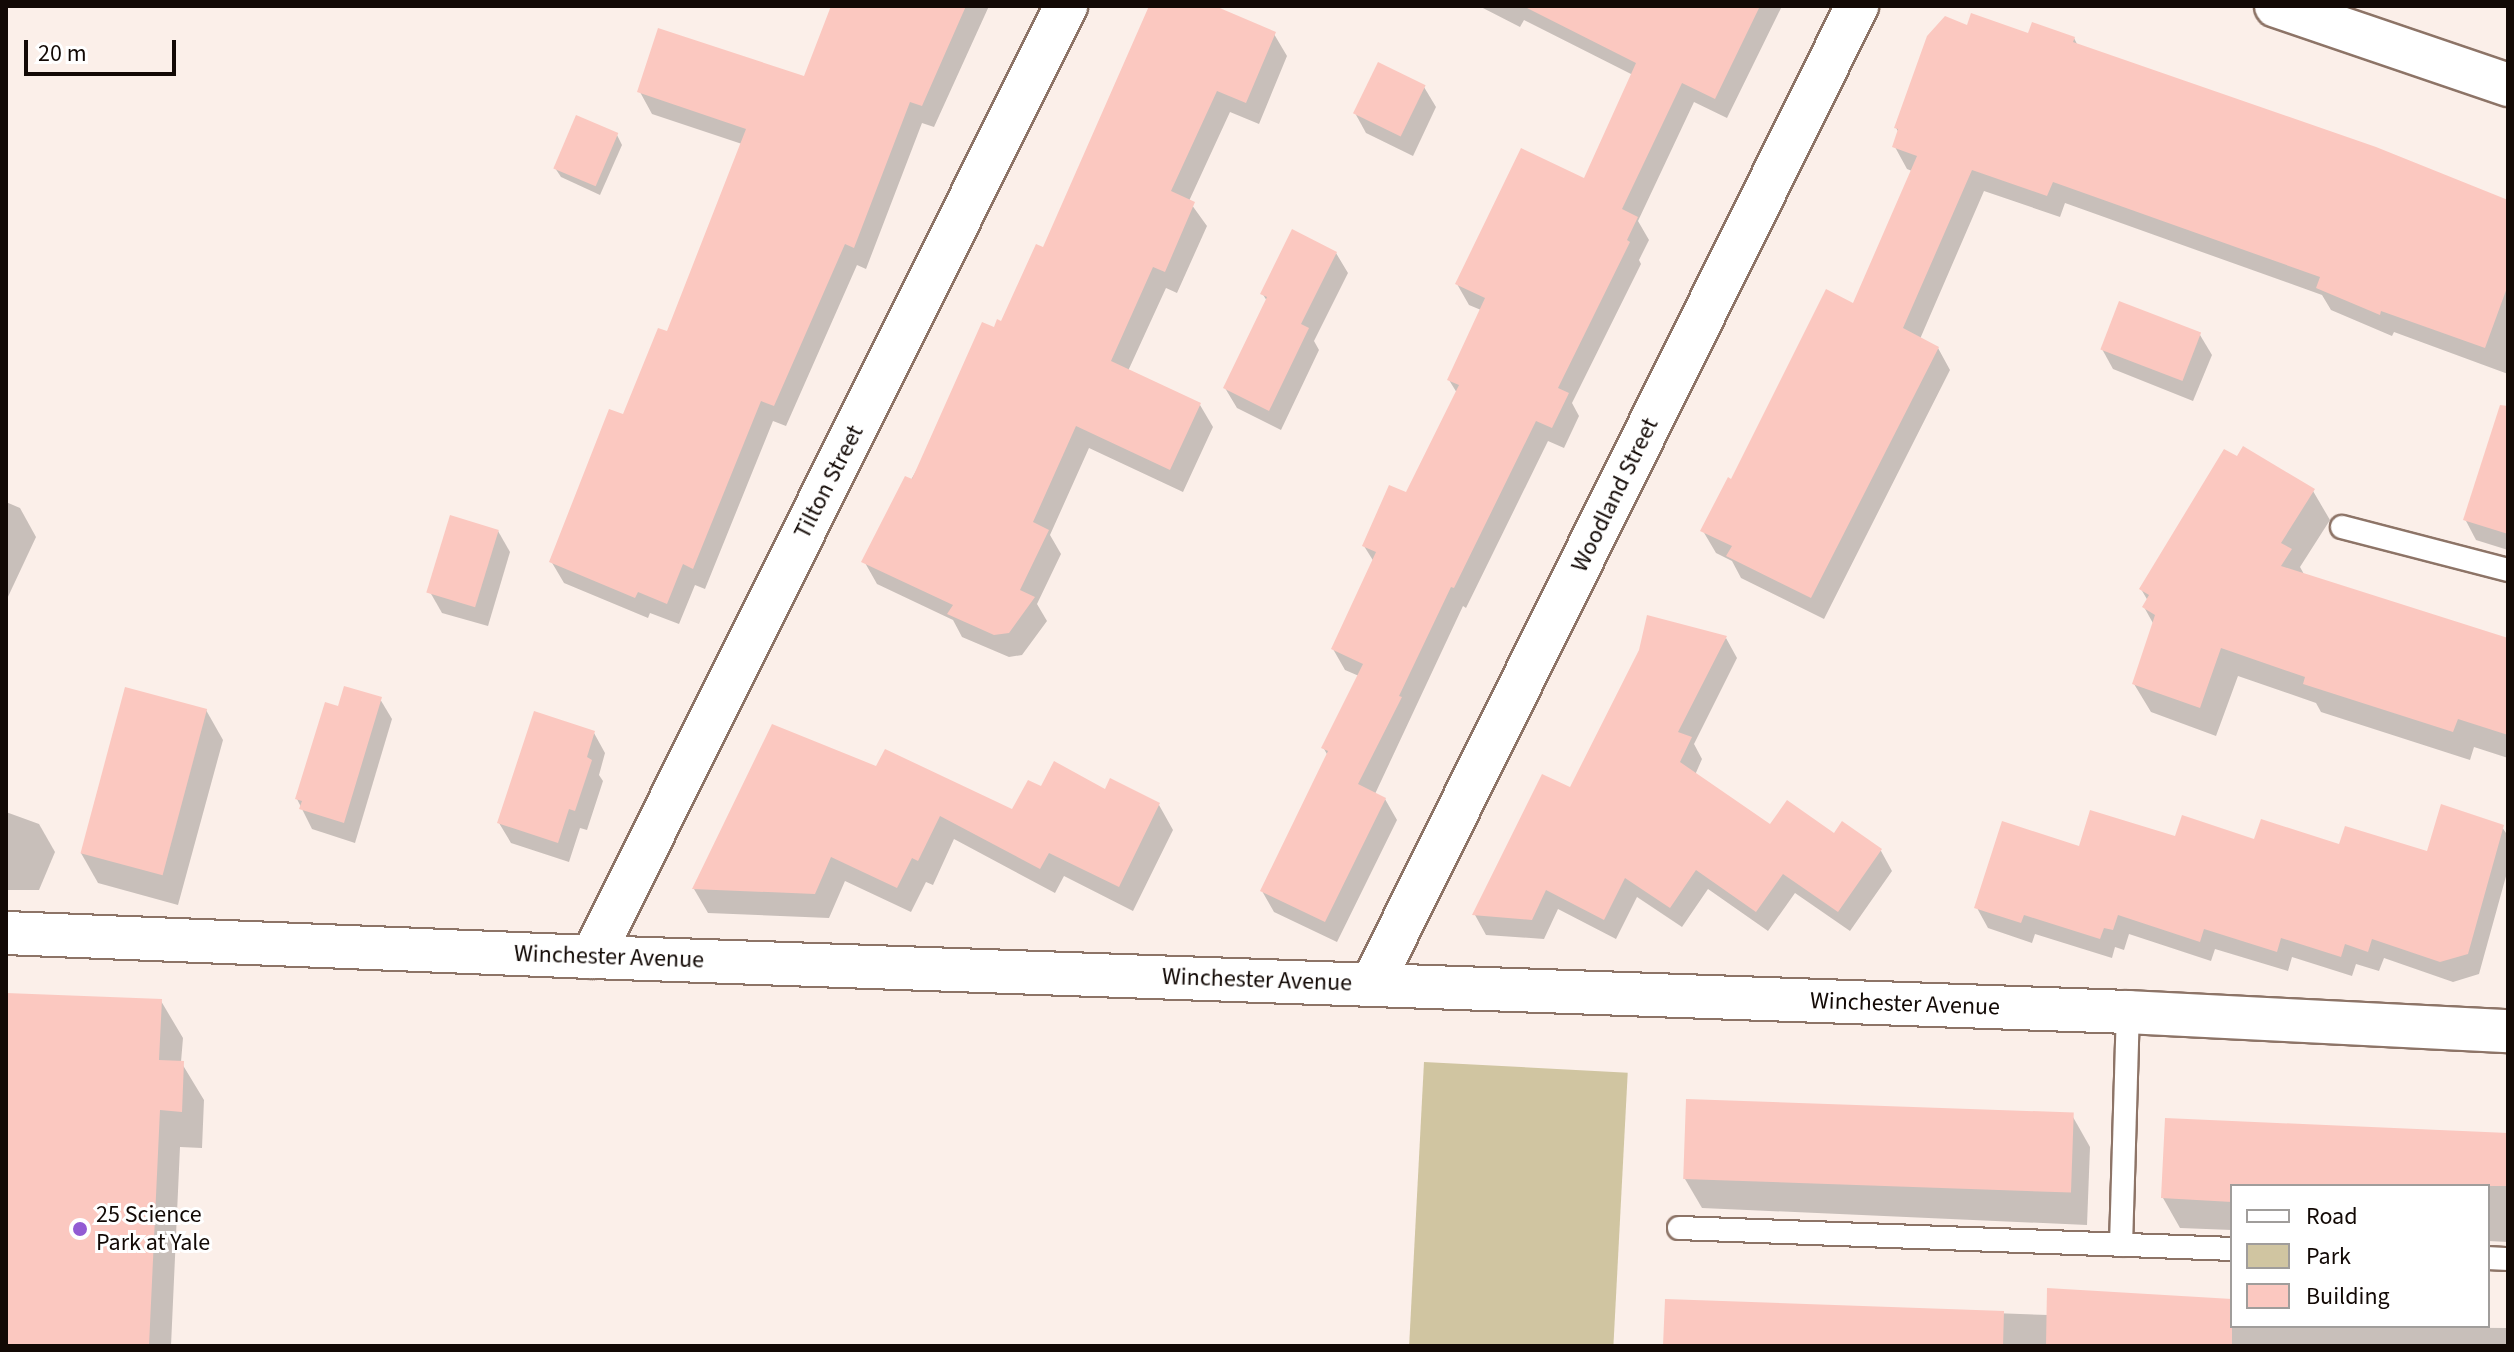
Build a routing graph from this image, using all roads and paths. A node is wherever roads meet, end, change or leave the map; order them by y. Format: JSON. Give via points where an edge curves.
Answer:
{"nodes":[{"id":1,"x":1066,"y":6,"type":"edge"},
{"id":2,"x":1857,"y":6,"type":"edge"},
{"id":3,"x":2276,"y":6,"type":"edge"},
{"id":4,"x":2508,"y":85,"type":"edge"},
{"id":5,"x":2342,"y":527,"type":"dead end"},
{"id":6,"x":2508,"y":570,"type":"edge"},
{"id":7,"x":6,"y":933,"type":"edge"},
{"id":8,"x":592,"y":957,"type":"junction"},
{"id":9,"x":1372,"y":984,"type":"junction"},
{"id":10,"x":2128,"y":1012,"type":"junction"},
{"id":11,"x":2508,"y":1031,"type":"edge"},
{"id":12,"x":1679,"y":1228,"type":"dead end"},
{"id":13,"x":2121,"y":1245,"type":"junction"},
{"id":14,"x":2230,"y":1249,"type":"edge"}],
"edges":[{"from":1,"to":8,"type":"street","name":"Tilton Street"},
{"from":2,"to":9,"type":"street","name":"Woodland Street"},
{"from":3,"to":4,"type":"street"},
{"from":5,"to":6,"type":"lane"},
{"from":7,"to":8,"type":"street","name":"Winchester Avenue"},
{"from":8,"to":9,"type":"street","name":"Winchester Avenue"},
{"from":9,"to":10,"type":"street","name":"Winchester Avenue"},
{"from":10,"to":11,"type":"street","name":"Winchester Avenue"},
{"from":10,"to":13,"type":"lane"},
{"from":12,"to":13,"type":"lane"},
{"from":13,"to":14,"type":"lane"}]}
